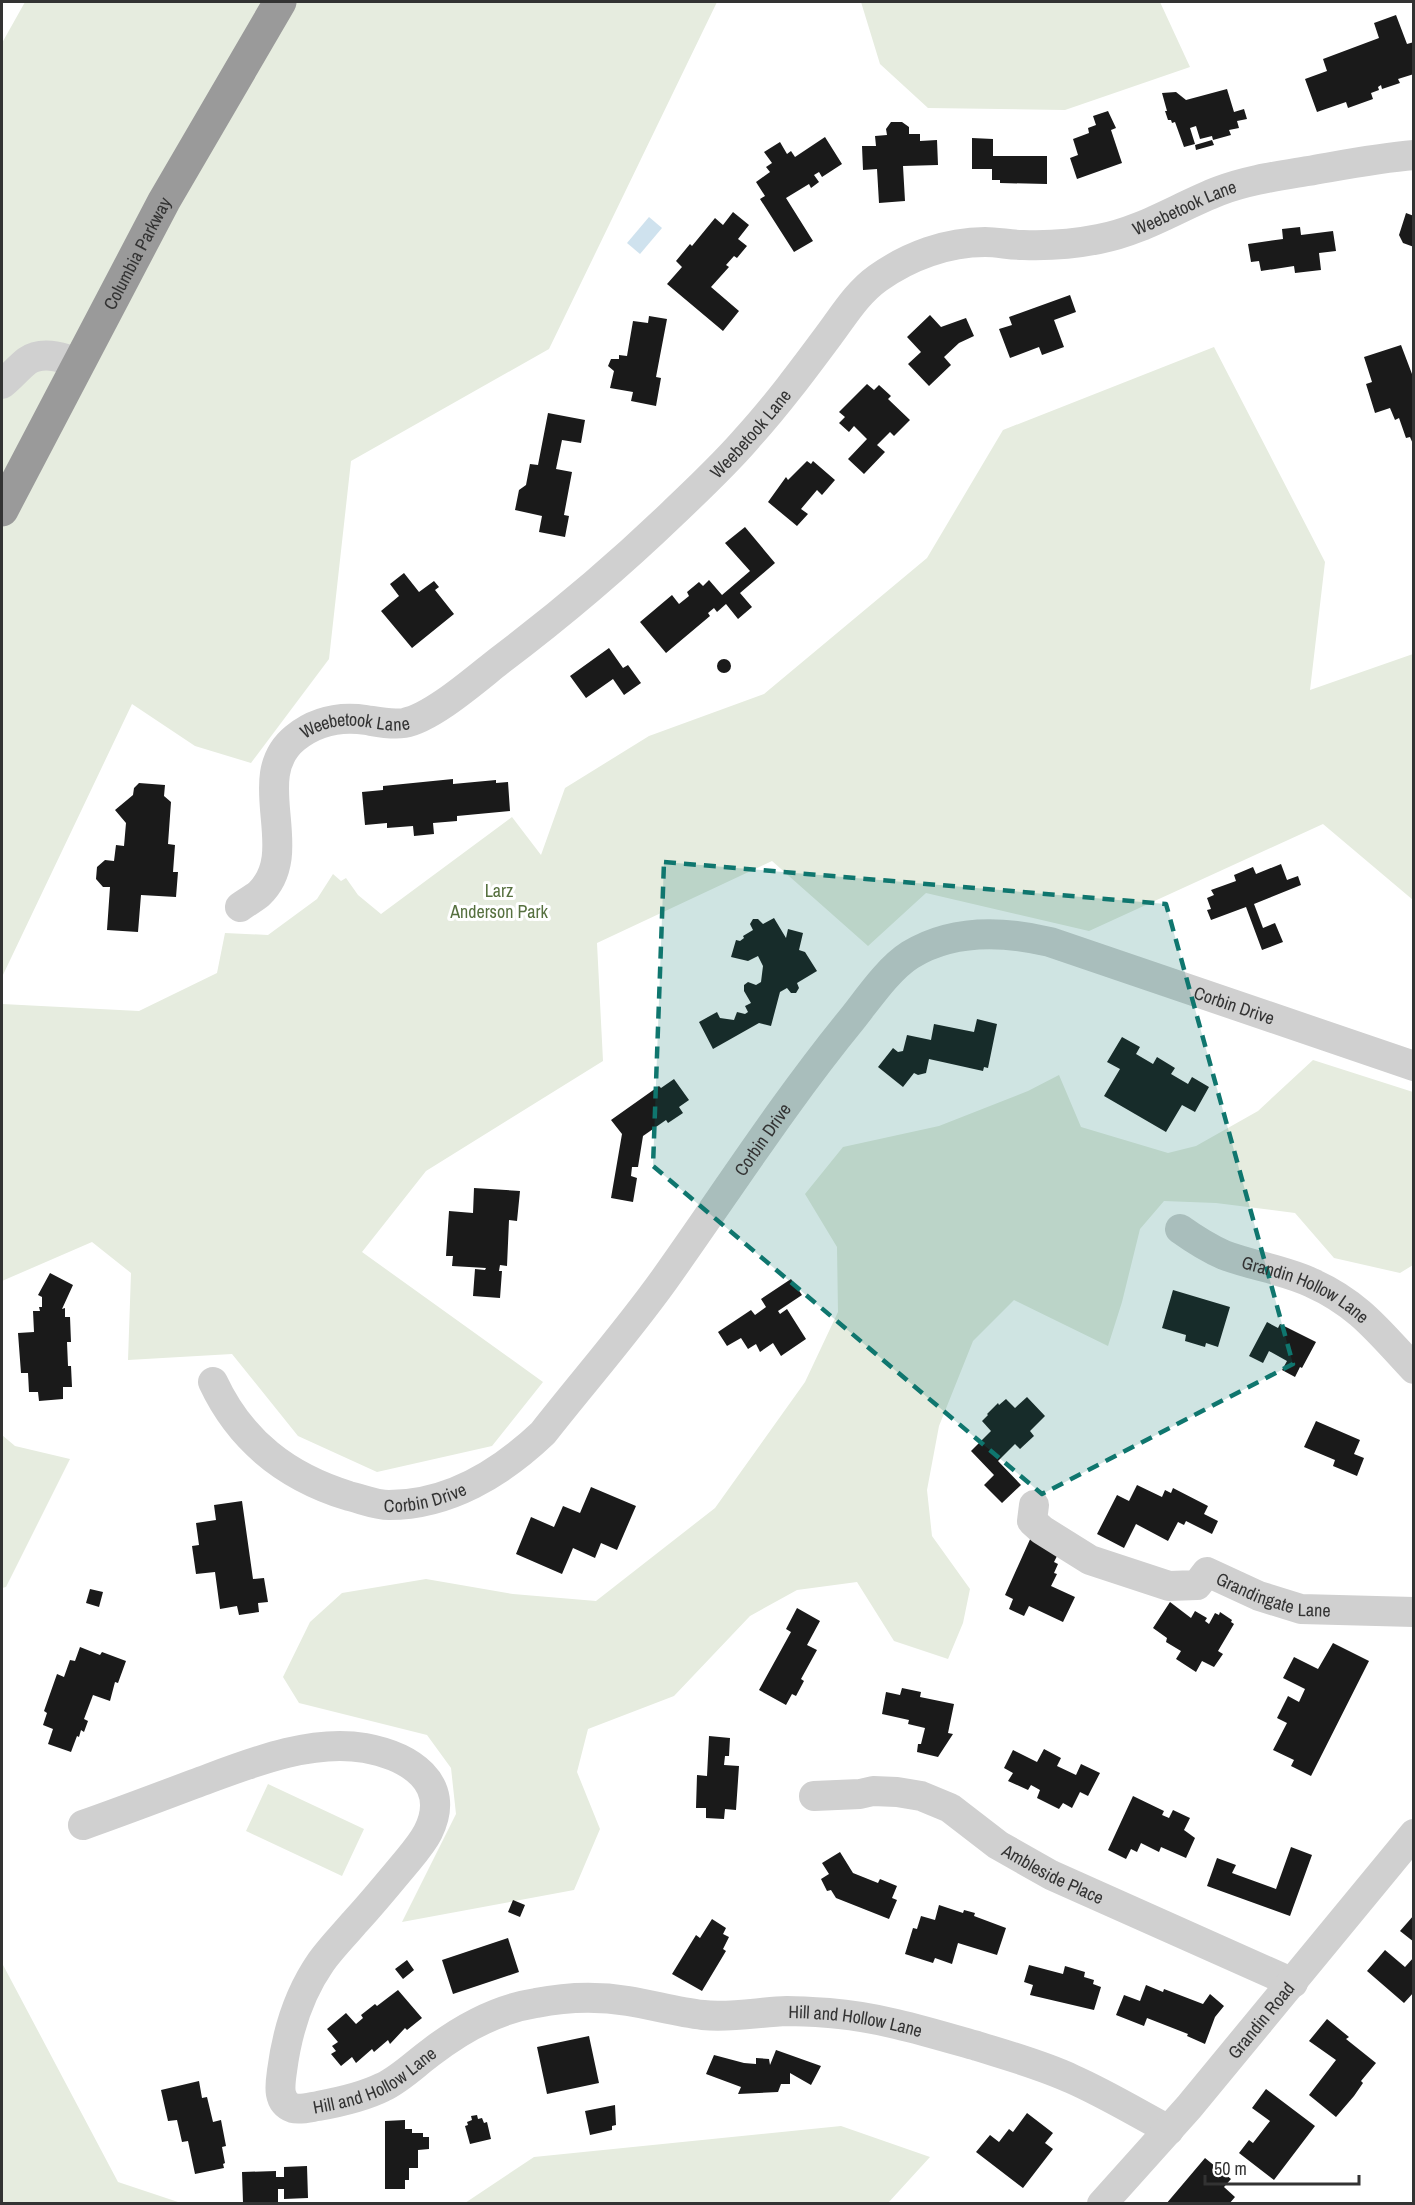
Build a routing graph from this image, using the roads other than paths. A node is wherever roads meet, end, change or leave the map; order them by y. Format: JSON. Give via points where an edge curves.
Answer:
{"nodes":[{"id":1,"x":280,"y":2,"type":"edge"},
{"id":2,"x":1413,"y":155,"type":"edge"},
{"id":3,"x":80,"y":363,"type":"junction"},
{"id":4,"x":2,"y":384,"type":"edge"},
{"id":5,"x":2,"y":510,"type":"edge"},
{"id":6,"x":240,"y":907,"type":"dead end"},
{"id":7,"x":1413,"y":1066,"type":"edge"},
{"id":8,"x":1180,"y":1229,"type":"dead end"},
{"id":9,"x":1413,"y":1369,"type":"edge"},
{"id":10,"x":213,"y":1382,"type":"dead end"},
{"id":11,"x":1034,"y":1505,"type":"dead end"},
{"id":12,"x":1413,"y":1612,"type":"edge"},
{"id":13,"x":814,"y":1796,"type":"dead end"},
{"id":14,"x":83,"y":1825,"type":"dead end"},
{"id":15,"x":1413,"y":1834,"type":"edge"},
{"id":16,"x":1293,"y":1983,"type":"junction"},
{"id":17,"x":1169,"y":2130,"type":"junction"},
{"id":18,"x":1102,"y":2204,"type":"edge"}],
"edges":[{"from":1,"to":3,"type":"highway","name":"Columbia Parkway","via":[[164,201]]},
{"from":2,"to":6,"type":"street","name":"Weebetook Lane","via":[[1258,179],[1220,190],[1139,228],[1101,239],[1063,244],[955,245],[927,252],[875,280],[717,471],[621,563],[499,662],[417,719],[402,723],[335,719],[312,726],[293,739],[274,772],[277,860],[259,894]]},
{"from":3,"to":4,"type":"street","via":[[39,356]]},
{"from":3,"to":5,"type":"highway","name":"Columbia Parkway"},
{"from":7,"to":10,"type":"street","name":"Corbin Drive","via":[[1050,942],[993,933],[963,936],[909,956],[885,978],[813,1067],[658,1288],[543,1433],[498,1471],[464,1489],[388,1505],[333,1491],[299,1475],[252,1442],[224,1405]]},
{"from":8,"to":9,"type":"street","name":"Grandin Hollow Lane","via":[[1225,1255],[1310,1282],[1336,1295],[1360,1312]]},
{"from":11,"to":12,"type":"street","name":"Grandingate Lane","via":[[1032,1521],[1090,1560],[1169,1586],[1197,1585],[1207,1572],[1301,1609]]},
{"from":13,"to":16,"type":"street","name":"Ambleside Place","via":[[897,1791],[921,1796],[950,1809],[998,1845],[1051,1875]]},
{"from":14,"to":17,"type":"street","name":"Hill and Hollow Lane","via":[[270,1757],[335,1746],[384,1753],[408,1763],[431,1785],[435,1811],[430,1829],[373,1903],[324,1957],[294,2014],[279,2090],[283,2100],[298,2109],[334,2103],[387,2085],[446,2041],[505,2011],[533,2003],[583,1998],[623,2000],[708,2015],[784,2011],[878,2020],[1037,2064]]},
{"from":15,"to":16,"type":"street","name":"Grandin Road"},
{"from":16,"to":17,"type":"street","name":"Grandin Road"},
{"from":17,"to":18,"type":"street","name":"Grandin Road"}]}
